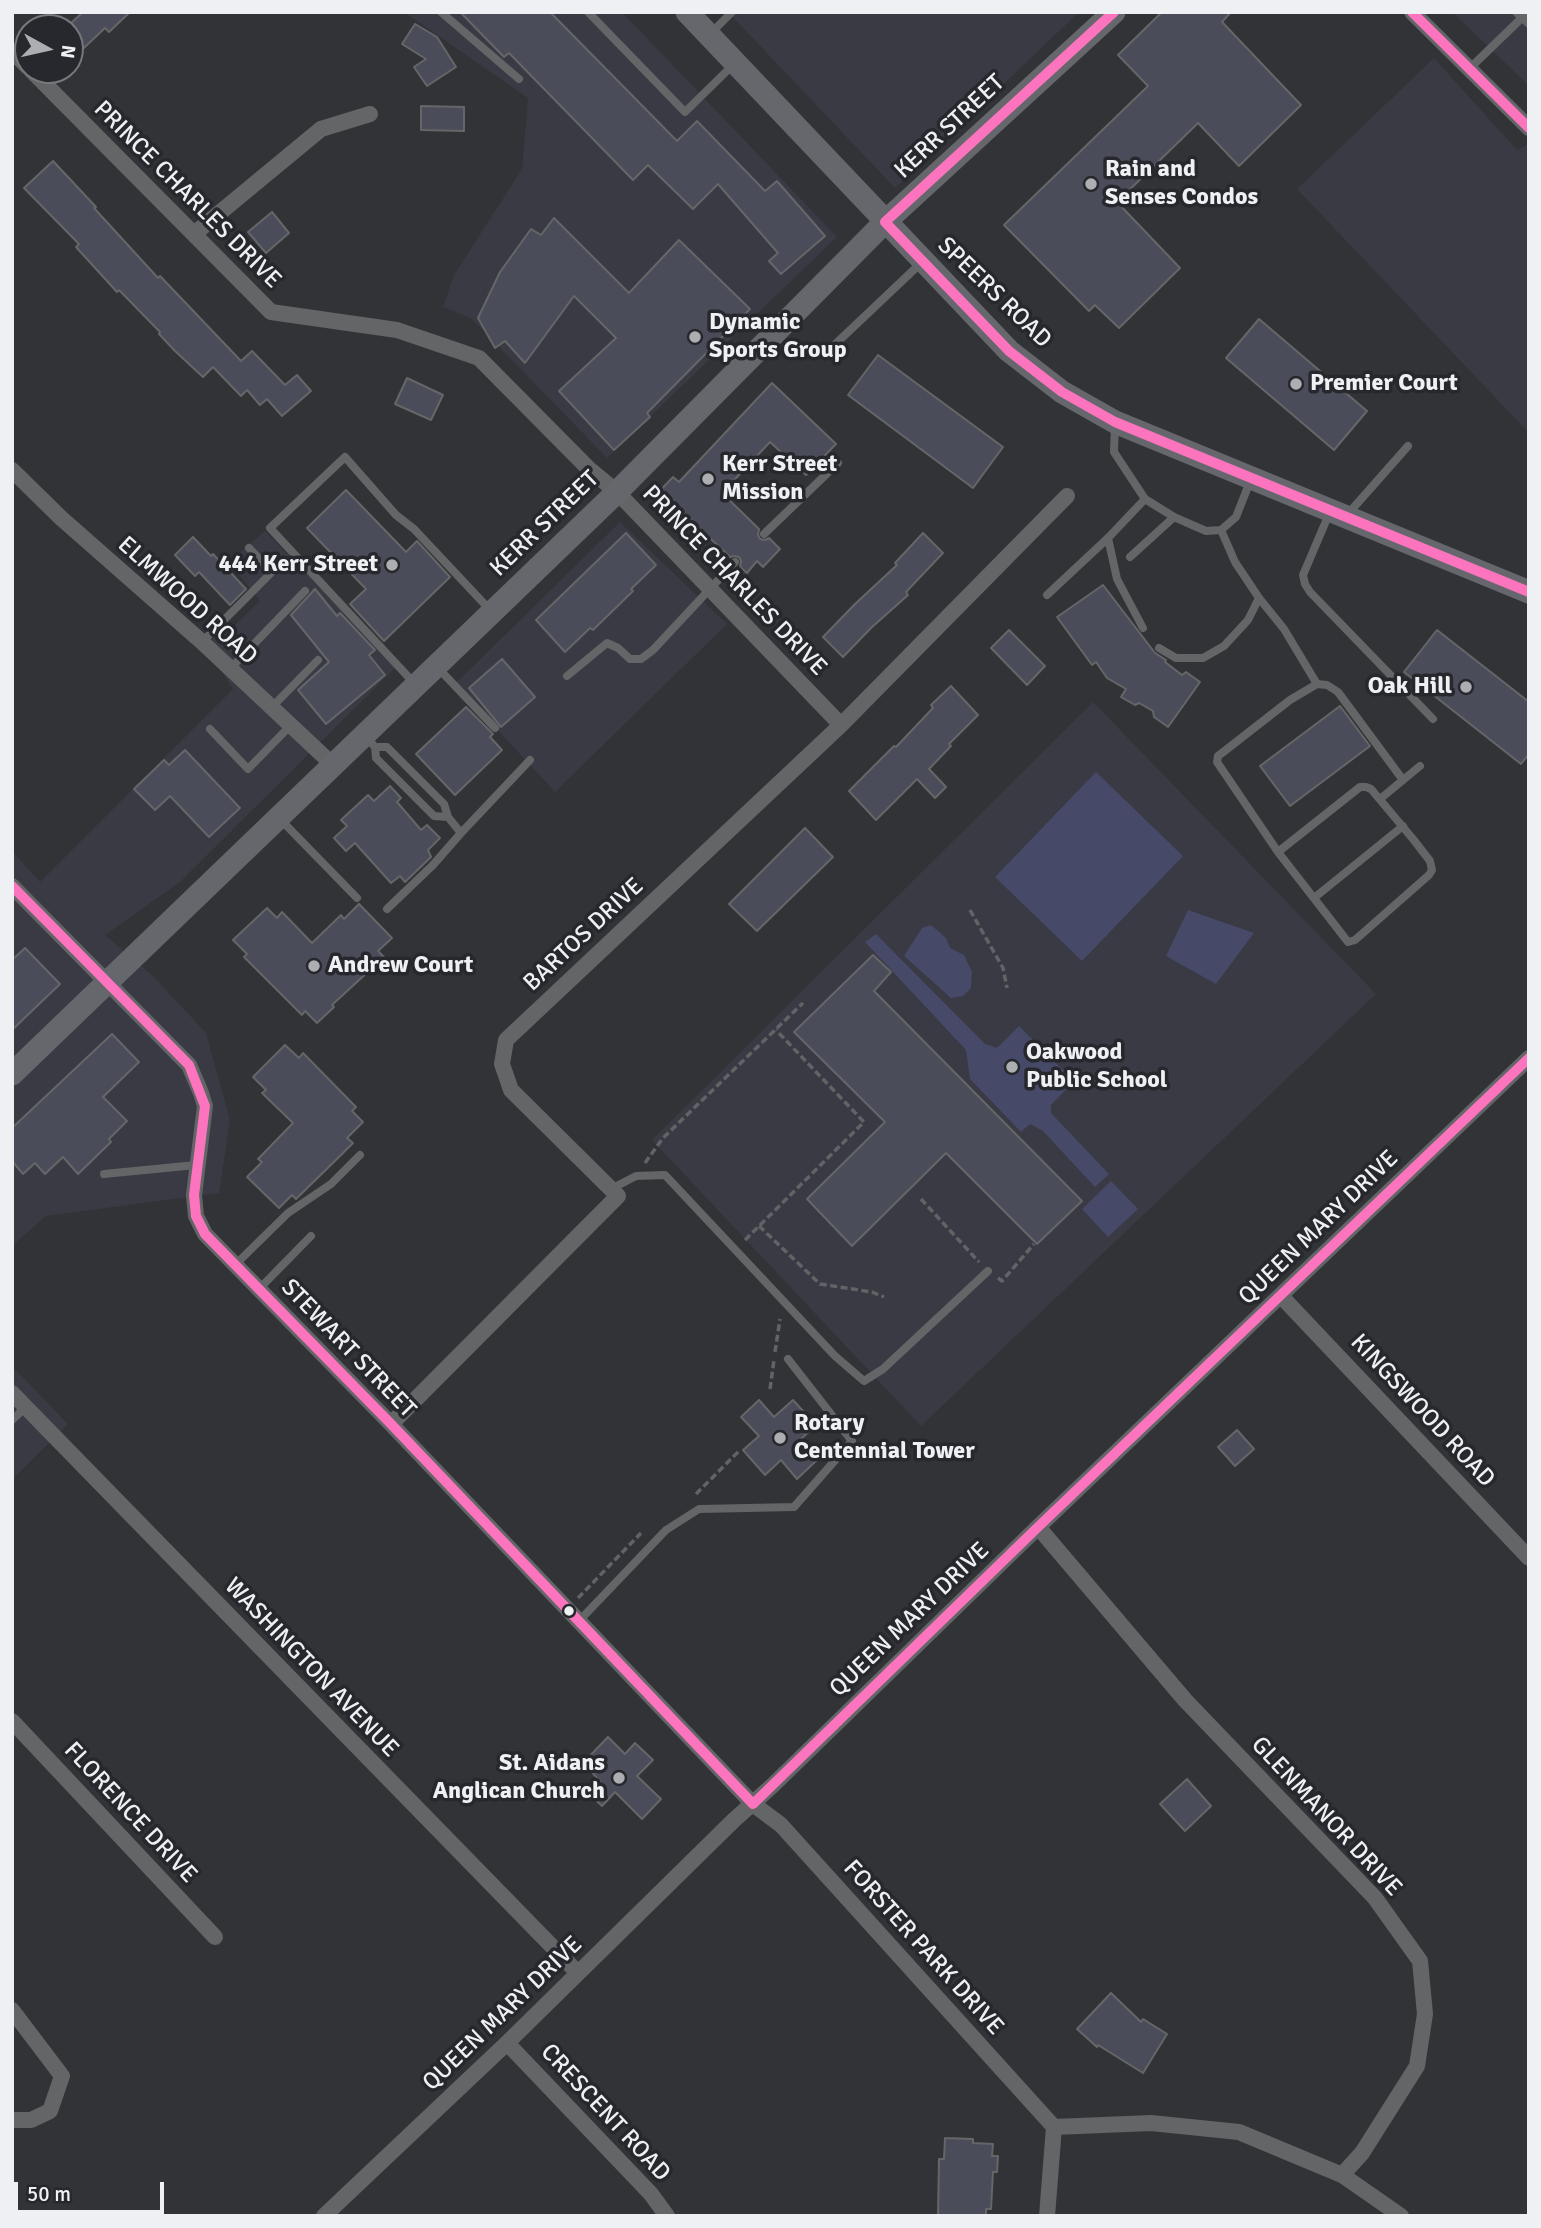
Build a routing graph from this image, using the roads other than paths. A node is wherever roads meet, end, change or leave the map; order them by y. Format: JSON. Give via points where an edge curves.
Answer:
{"nodes":[{"id":1,"x":441,"y":12,"type":"edge"},
{"id":2,"x":588,"y":12,"type":"edge"},
{"id":3,"x":687,"y":12,"type":"edge"},
{"id":4,"x":732,"y":12,"type":"edge"},
{"id":5,"x":1114,"y":12,"type":"edge"},
{"id":6,"x":1412,"y":12,"type":"edge"},
{"id":7,"x":1524,"y":17,"type":"edge"},
{"id":8,"x":709,"y":35,"type":"junction"},
{"id":9,"x":736,"y":62,"type":"junction"},
{"id":10,"x":1469,"y":69,"type":"junction"},
{"id":11,"x":519,"y":79,"type":"dead end"},
{"id":12,"x":46,"y":84,"type":"edge"},
{"id":13,"x":370,"y":114,"type":"dead end"},
{"id":14,"x":1529,"y":128,"type":"edge"},
{"id":15,"x":885,"y":222,"type":"junction"},
{"id":16,"x":194,"y":234,"type":"junction"},
{"id":17,"x":923,"y":261,"type":"junction"},
{"id":18,"x":827,"y":352,"type":"dead end"},
{"id":19,"x":1115,"y":422,"type":"junction"},
{"id":20,"x":1408,"y":446,"type":"dead end"},
{"id":21,"x":838,"y":463,"type":"dead end"},
{"id":22,"x":12,"y":470,"type":"edge"},
{"id":23,"x":1251,"y":479,"type":"junction"},
{"id":24,"x":617,"y":492,"type":"junction"},
{"id":25,"x":1067,"y":496,"type":"dead end"},
{"id":26,"x":1145,"y":499,"type":"junction"},
{"id":27,"x":1338,"y":514,"type":"junction"},
{"id":28,"x":1174,"y":517,"type":"junction"},
{"id":29,"x":1221,"y":530,"type":"junction"},
{"id":30,"x":764,"y":534,"type":"dead end"},
{"id":31,"x":1108,"y":538,"type":"junction"},
{"id":32,"x":249,"y":548,"type":"dead end"},
{"id":33,"x":1129,"y":557,"type":"dead end"},
{"id":34,"x":735,"y":562,"type":"dead end"},
{"id":35,"x":710,"y":589,"type":"junction"},
{"id":36,"x":305,"y":591,"type":"dead end"},
{"id":37,"x":1529,"y":592,"type":"edge"},
{"id":38,"x":1047,"y":595,"type":"dead end"},
{"id":39,"x":1259,"y":598,"type":"junction"},
{"id":40,"x":492,"y":612,"type":"junction"},
{"id":41,"x":1143,"y":628,"type":"dead end"},
{"id":42,"x":202,"y":642,"type":"junction"},
{"id":43,"x":1159,"y":648,"type":"dead end"},
{"id":44,"x":318,"y":660,"type":"dead end"},
{"id":45,"x":436,"y":666,"type":"junction"},
{"id":46,"x":230,"y":669,"type":"junction"},
{"id":47,"x":567,"y":676,"type":"dead end"},
{"id":48,"x":1317,"y":684,"type":"junction"},
{"id":49,"x":415,"y":685,"type":"junction"},
{"id":50,"x":271,"y":708,"type":"junction"},
{"id":51,"x":1433,"y":719,"type":"dead end"},
{"id":52,"x":841,"y":725,"type":"junction"},
{"id":53,"x":290,"y":726,"type":"junction"},
{"id":54,"x":495,"y":728,"type":"dead end"},
{"id":55,"x":210,"y":729,"type":"dead end"},
{"id":56,"x":369,"y":741,"type":"junction"},
{"id":57,"x":530,"y":760,"type":"dead end"},
{"id":58,"x":332,"y":764,"type":"junction"},
{"id":59,"x":1420,"y":766,"type":"dead end"},
{"id":60,"x":1403,"y":780,"type":"junction"},
{"id":61,"x":1380,"y":799,"type":"junction"},
{"id":62,"x":278,"y":817,"type":"junction"},
{"id":63,"x":448,"y":817,"type":"junction"},
{"id":64,"x":1403,"y":826,"type":"junction"},
{"id":65,"x":461,"y":833,"type":"junction"},
{"id":66,"x":1278,"y":852,"type":"junction"},
{"id":67,"x":12,"y":886,"type":"edge"},
{"id":68,"x":357,"y":898,"type":"dead end"},
{"id":69,"x":1314,"y":898,"type":"junction"},
{"id":70,"x":387,"y":909,"type":"dead end"},
{"id":71,"x":106,"y":983,"type":"junction"},
{"id":72,"x":1529,"y":1058,"type":"edge"},
{"id":73,"x":12,"y":1074,"type":"edge"},
{"id":74,"x":360,"y":1154,"type":"dead end"},
{"id":75,"x":196,"y":1165,"type":"junction"},
{"id":76,"x":104,"y":1174,"type":"dead end"},
{"id":77,"x":611,"y":1189,"type":"junction"},
{"id":78,"x":311,"y":1237,"type":"dead end"},
{"id":79,"x":235,"y":1265,"type":"junction"},
{"id":80,"x":988,"y":1271,"type":"road end"},
{"id":81,"x":259,"y":1289,"type":"junction"},
{"id":82,"x":1281,"y":1296,"type":"junction"},
{"id":83,"x":788,"y":1359,"type":"dead end"},
{"id":84,"x":12,"y":1393,"type":"edge"},
{"id":85,"x":26,"y":1407,"type":"junction"},
{"id":86,"x":12,"y":1420,"type":"edge"},
{"id":87,"x":391,"y":1424,"type":"junction"},
{"id":88,"x":1038,"y":1528,"type":"junction"},
{"id":89,"x":1529,"y":1558,"type":"edge"},
{"id":90,"x":579,"y":1621,"type":"junction"},
{"id":91,"x":12,"y":1721,"type":"edge"},
{"id":92,"x":753,"y":1804,"type":"junction"},
{"id":93,"x":215,"y":1937,"type":"dead end"},
{"id":94,"x":578,"y":1973,"type":"junction"},
{"id":95,"x":12,"y":2010,"type":"edge"},
{"id":96,"x":507,"y":2043,"type":"junction"},
{"id":97,"x":12,"y":2120,"type":"edge"},
{"id":98,"x":1054,"y":2127,"type":"junction"},
{"id":99,"x":1342,"y":2175,"type":"junction"},
{"id":100,"x":324,"y":2216,"type":"edge"},
{"id":101,"x":667,"y":2216,"type":"edge"},
{"id":102,"x":1047,"y":2216,"type":"edge"},
{"id":103,"x":1401,"y":2216,"type":"edge"}],
"edges":[{"from":1,"to":11,"type":"lane"},
{"from":2,"to":9,"type":"lane","via":[[685,112]]},
{"from":3,"to":8,"type":"main road","name":"SPEERS ROAD"},
{"from":4,"to":8,"type":"lane"},
{"from":5,"to":15,"type":"main road","name":"KERR STREET"},
{"from":6,"to":10,"type":"street"},
{"from":7,"to":10,"type":"lane"},
{"from":8,"to":9,"type":"main road","name":"SPEERS ROAD"},
{"from":9,"to":15,"type":"main road","name":"SPEERS ROAD"},
{"from":10,"to":14,"type":"street"},
{"from":12,"to":16,"type":"street","name":"PRINCE CHARLES DRIVE"},
{"from":13,"to":16,"type":"street","via":[[321,129]]},
{"from":15,"to":17,"type":"main road","name":"SPEERS ROAD"},
{"from":15,"to":24,"type":"main road","name":"KERR STREET"},
{"from":16,"to":24,"type":"street","name":"PRINCE CHARLES DRIVE","via":[[271,312],[397,330],[479,358],[589,470]]},
{"from":17,"to":18,"type":"lane"},
{"from":17,"to":19,"type":"main road","name":"SPEERS ROAD","via":[[1009,351],[1062,392]]},
{"from":19,"to":23,"type":"main road","name":"SPEERS ROAD"},
{"from":19,"to":26,"type":"lane","via":[[1114,452]]},
{"from":20,"to":27,"type":"lane"},
{"from":21,"to":30,"type":"lane"},
{"from":22,"to":42,"type":"street","name":"ELMWOOD ROAD"},
{"from":23,"to":27,"type":"main road","name":"SPEERS ROAD"},
{"from":23,"to":29,"type":"lane","via":[[1236,517]]},
{"from":24,"to":35,"type":"street","name":"PRINCE CHARLES DRIVE"},
{"from":24,"to":40,"type":"main road","name":"KERR STREET"},
{"from":25,"to":52,"type":"street","name":"BARTOS DRIVE"},
{"from":26,"to":28,"type":"lane"},
{"from":26,"to":31,"type":"lane"},
{"from":27,"to":37,"type":"main road","name":"SPEERS ROAD"},
{"from":27,"to":51,"type":"lane","via":[[1303,575],[1305,584]]},
{"from":28,"to":29,"type":"lane","via":[[1206,531]]},
{"from":28,"to":33,"type":"lane"},
{"from":29,"to":39,"type":"lane"},
{"from":31,"to":38,"type":"lane"},
{"from":31,"to":41,"type":"lane","via":[[1117,579]]},
{"from":32,"to":42,"type":"lane","via":[[272,572]]},
{"from":34,"to":35,"type":"lane"},
{"from":35,"to":47,"type":"lane","via":[[641,659],[630,659],[607,643]]},
{"from":35,"to":52,"type":"street","name":"PRINCE CHARLES DRIVE"},
{"from":36,"to":46,"type":"lane"},
{"from":39,"to":43,"type":"lane","via":[[1248,620],[1224,646],[1203,658],[1176,658]]},
{"from":39,"to":48,"type":"lane"},
{"from":40,"to":45,"type":"main road","name":"KERR STREET"},
{"from":40,"to":49,"type":"lane","via":[[345,457],[270,528]]},
{"from":42,"to":46,"type":"street","name":"ELMWOOD ROAD"},
{"from":44,"to":50,"type":"lane"},
{"from":45,"to":49,"type":"main road","name":"KERR STREET"},
{"from":45,"to":54,"type":"lane"},
{"from":46,"to":50,"type":"street","name":"ELMWOOD ROAD"},
{"from":48,"to":60,"type":"lane","via":[[1338,692]]},
{"from":48,"to":66,"type":"lane","via":[[1216,759]]},
{"from":49,"to":56,"type":"main road","name":"KERR STREET"},
{"from":50,"to":53,"type":"street","name":"ELMWOOD ROAD"},
{"from":52,"to":77,"type":"street","name":"BARTOS DRIVE","via":[[506,1040],[502,1064],[511,1090]]},
{"from":53,"to":55,"type":"lane","via":[[248,769]]},
{"from":53,"to":58,"type":"street","name":"ELMWOOD ROAD"},
{"from":56,"to":58,"type":"main road","name":"KERR STREET"},
{"from":56,"to":63,"type":"lane","via":[[387,747],[444,804]]},
{"from":56,"to":63,"type":"lane","via":[[376,758],[434,816]]},
{"from":57,"to":65,"type":"lane"},
{"from":58,"to":62,"type":"main road","name":"KERR STREET"},
{"from":59,"to":60,"type":"lane"},
{"from":60,"to":61,"type":"lane"},
{"from":61,"to":64,"type":"lane"},
{"from":61,"to":66,"type":"lane","via":[[1371,789],[1360,787]]},
{"from":62,"to":68,"type":"lane"},
{"from":62,"to":71,"type":"main road","name":"KERR STREET"},
{"from":63,"to":65,"type":"lane"},
{"from":64,"to":69,"type":"lane"},
{"from":64,"to":69,"type":"lane","via":[[1432,870],[1355,940],[1346,940]]},
{"from":65,"to":70,"type":"lane"},
{"from":66,"to":69,"type":"lane"},
{"from":67,"to":71,"type":"street","name":"STEWART STREET"},
{"from":71,"to":73,"type":"main road","name":"KERR STREET"},
{"from":71,"to":75,"type":"street","name":"STEWART STREET","via":[[189,1065],[205,1106]]},
{"from":72,"to":82,"type":"street","name":"QUEEN MARY DRIVE"},
{"from":74,"to":79,"type":"lane","via":[[331,1184],[288,1213]]},
{"from":75,"to":76,"type":"lane"},
{"from":75,"to":79,"type":"street","name":"STEWART STREET","via":[[196,1216],[205,1234]]},
{"from":77,"to":80,"type":"lane","via":[[636,1176],[665,1175],[864,1381],[883,1369]]},
{"from":77,"to":87,"type":"street","via":[[618,1196]]},
{"from":78,"to":81,"type":"lane"},
{"from":79,"to":81,"type":"street","name":"STEWART STREET"},
{"from":81,"to":87,"type":"street","name":"STEWART STREET"},
{"from":82,"to":88,"type":"street","name":"QUEEN MARY DRIVE"},
{"from":82,"to":89,"type":"street","name":"KINGSWOOD ROAD"},
{"from":83,"to":90,"type":"lane","via":[[852,1441],[794,1507],[698,1509],[666,1530]]},
{"from":84,"to":85,"type":"street","name":"WASHINGTON AVENUE"},
{"from":85,"to":86,"type":"lane"},
{"from":85,"to":94,"type":"street","name":"WASHINGTON AVENUE"},
{"from":87,"to":90,"type":"street","name":"STEWART STREET"},
{"from":88,"to":92,"type":"street","name":"QUEEN MARY DRIVE"},
{"from":88,"to":99,"type":"street","name":"GLENMANOR DRIVE","via":[[1185,1700],[1375,1898],[1420,1961],[1425,2014],[1417,2066],[1362,2153]]},
{"from":90,"to":92,"type":"street","name":"STEWART STREET"},
{"from":91,"to":93,"type":"street","name":"FLORENCE DRIVE"},
{"from":92,"to":94,"type":"street","name":"QUEEN MARY DRIVE"},
{"from":92,"to":98,"type":"street","name":"FORSTER PARK DRIVE","via":[[781,1825]]},
{"from":94,"to":96,"type":"street","name":"QUEEN MARY DRIVE"},
{"from":95,"to":97,"type":"street","via":[[62,2076],[51,2111],[31,2120]]},
{"from":96,"to":100,"type":"street","name":"QUEEN MARY DRIVE"},
{"from":96,"to":101,"type":"street","name":"CRESCENT ROAD"},
{"from":98,"to":99,"type":"street","via":[[1151,2123],[1239,2132]]},
{"from":98,"to":102,"type":"street"},
{"from":99,"to":103,"type":"street"}]}
